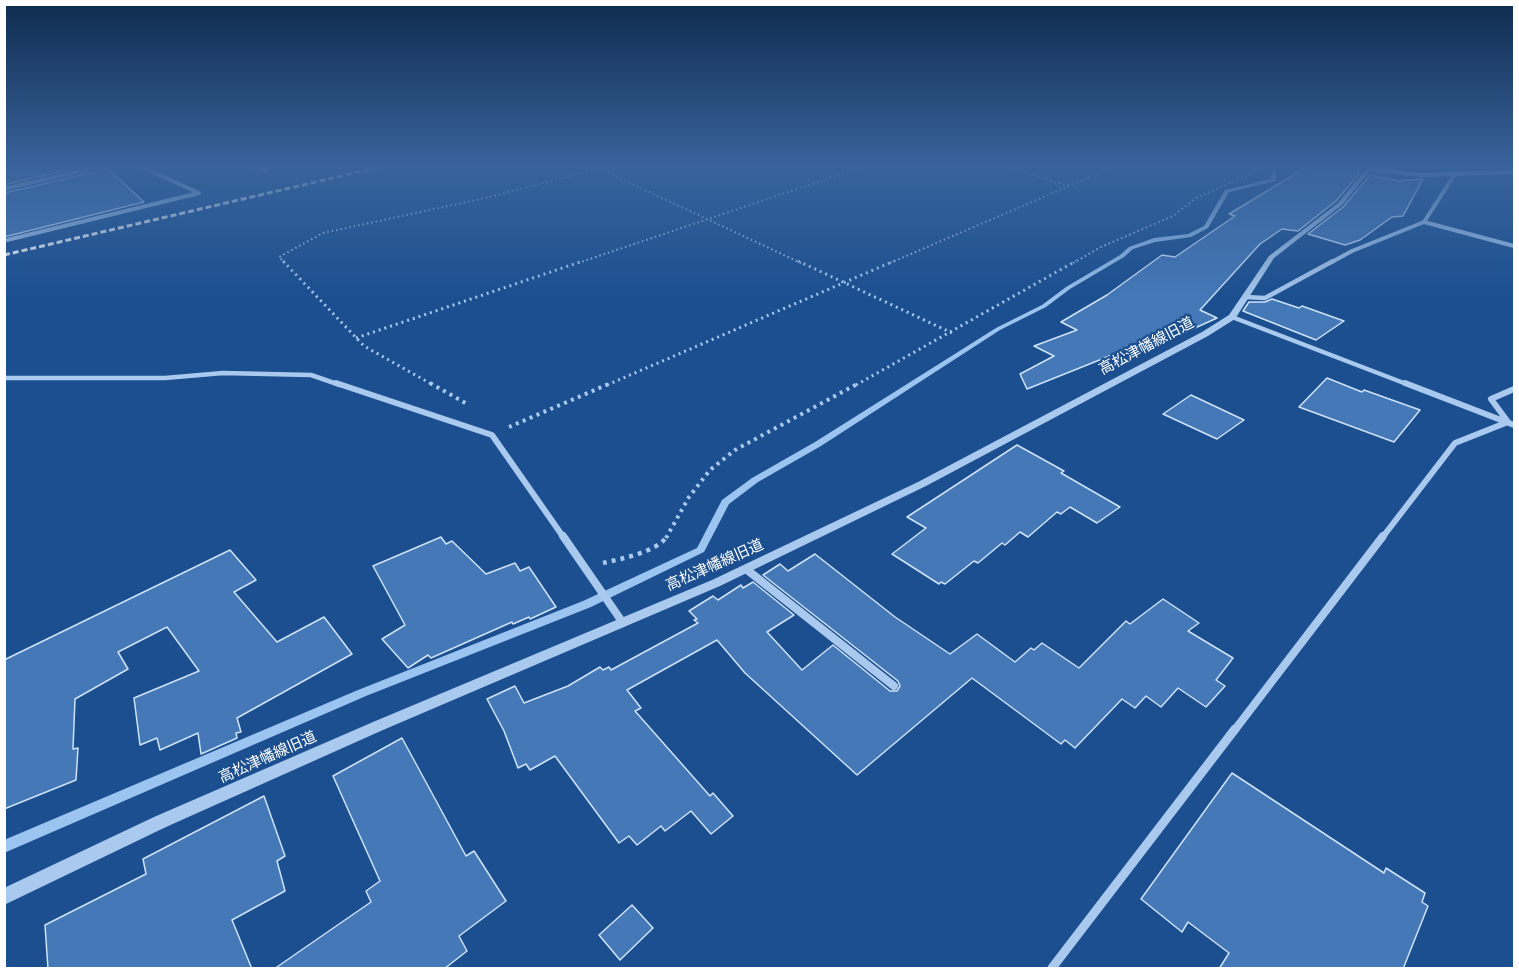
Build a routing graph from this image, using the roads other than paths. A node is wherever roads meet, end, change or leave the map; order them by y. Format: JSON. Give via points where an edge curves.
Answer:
{"nodes":[{"id":1,"x":128,"y":210,"type":"edge"},
{"id":2,"x":1332,"y":210,"type":"edge"},
{"id":3,"x":1431,"y":210,"type":"edge"},
{"id":4,"x":1424,"y":222,"type":"junction"},
{"id":5,"x":7,"y":240,"type":"dead end"},
{"id":6,"x":1515,"y":246,"type":"edge"},
{"id":7,"x":1245,"y":297,"type":"junction"},
{"id":8,"x":1232,"y":317,"type":"junction"},
{"id":9,"x":4,"y":378,"type":"edge"},
{"id":10,"x":1515,"y":389,"type":"edge"},
{"id":11,"x":1511,"y":424,"type":"edge"},
{"id":12,"x":746,"y":569,"type":"junction"},
{"id":13,"x":623,"y":623,"type":"junction"},
{"id":14,"x":894,"y":686,"type":"dead end"},
{"id":15,"x":4,"y":897,"type":"edge"},
{"id":16,"x":1052,"y":969,"type":"edge"}],
"edges":[{"from":1,"to":5,"type":"street"},
{"from":2,"to":7,"type":"street","name":"高松津幡線旧道","via":[[1271,257]]},
{"from":3,"to":4,"type":"street"},
{"from":4,"to":6,"type":"street"},
{"from":4,"to":7,"type":"street","via":[[1352,251],[1265,298]]},
{"from":7,"to":8,"type":"street","name":"高松津幡線旧道"},
{"from":8,"to":11,"type":"street"},
{"from":8,"to":12,"type":"street","name":"高松津幡線旧道","via":[[922,484]]},
{"from":9,"to":13,"type":"street","via":[[311,375],[492,435]]},
{"from":10,"to":11,"type":"street","via":[[1491,399]]},
{"from":11,"to":16,"type":"street","via":[[1455,443]]},
{"from":12,"to":13,"type":"street","name":"高松津幡線旧道"},
{"from":12,"to":14,"type":"street"},
{"from":13,"to":15,"type":"street","name":"高松津幡線旧道","via":[[160,822]]}]}
